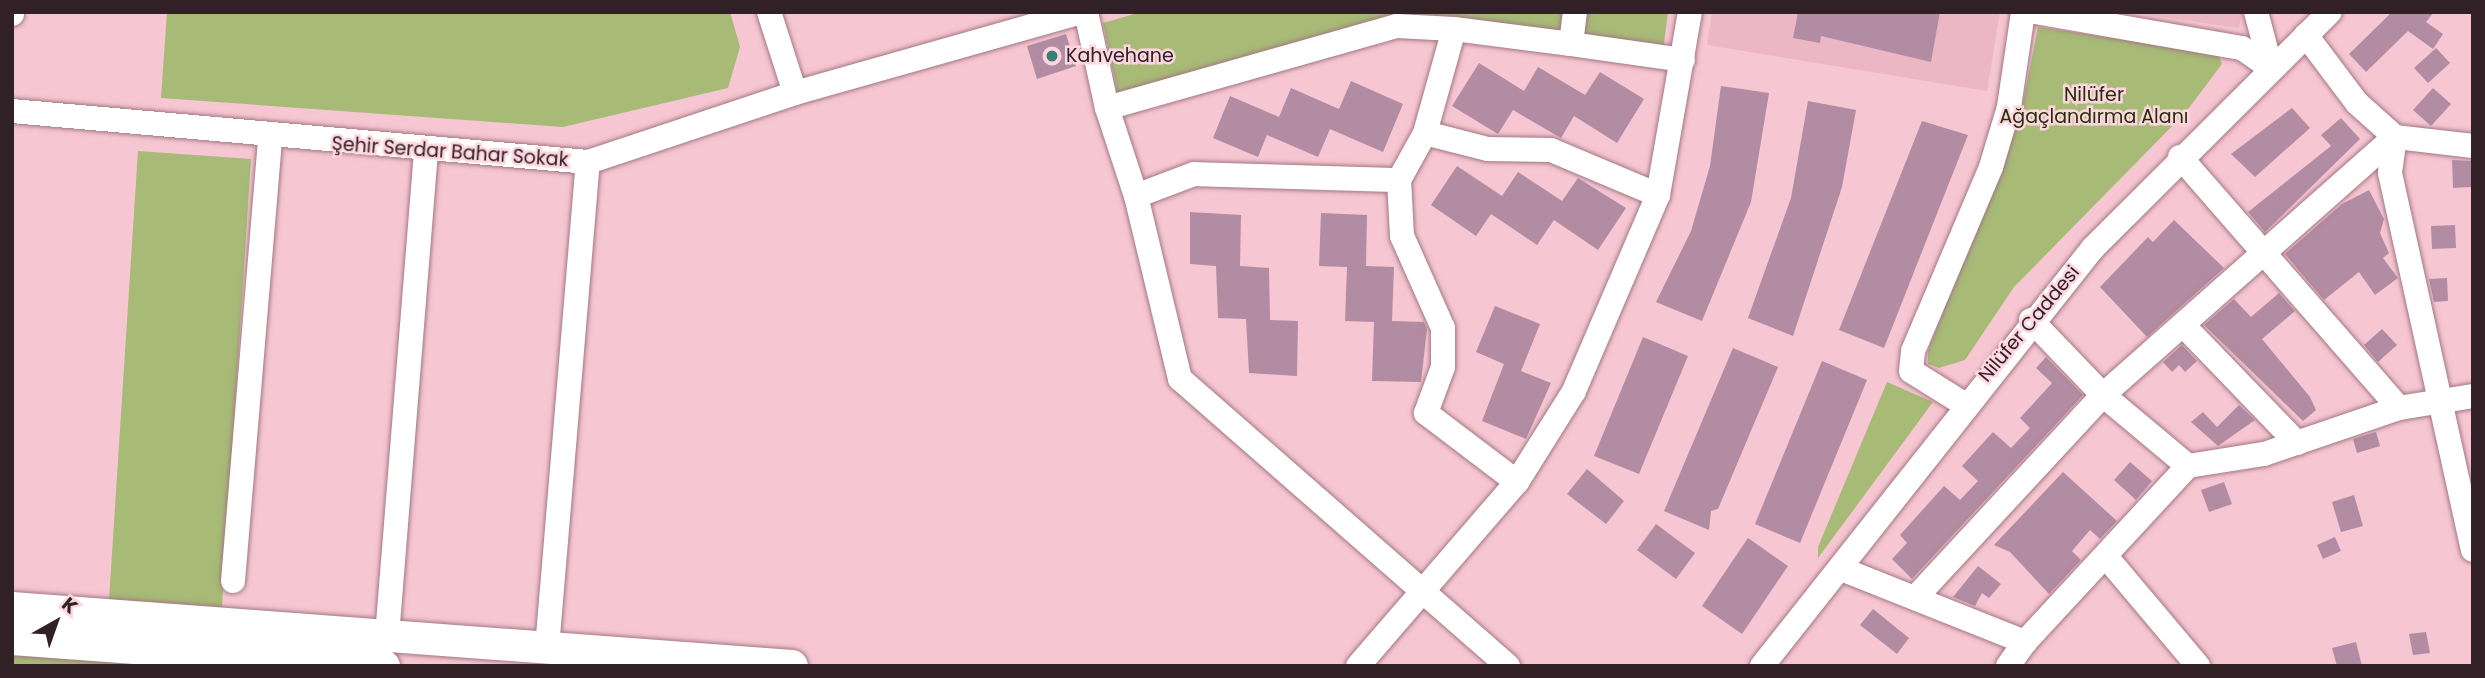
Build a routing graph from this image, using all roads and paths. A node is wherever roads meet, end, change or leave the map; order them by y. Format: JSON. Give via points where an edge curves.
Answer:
{"nodes":[{"id":1,"x":769,"y":12,"type":"edge"},
{"id":2,"x":1084,"y":12,"type":"edge"},
{"id":3,"x":1575,"y":12,"type":"edge"},
{"id":4,"x":1690,"y":12,"type":"edge"},
{"id":5,"x":2023,"y":12,"type":"edge"},
{"id":6,"x":2035,"y":12,"type":"edge"},
{"id":7,"x":2256,"y":12,"type":"edge"},
{"id":8,"x":2330,"y":12,"type":"edge"},
{"id":9,"x":1454,"y":29,"type":"junction"},
{"id":10,"x":2306,"y":35,"type":"junction"},
{"id":11,"x":1571,"y":44,"type":"junction"},
{"id":12,"x":1683,"y":60,"type":"junction"},
{"id":13,"x":2271,"y":68,"type":"junction"},
{"id":14,"x":795,"y":93,"type":"junction"},
{"id":15,"x":1107,"y":108,"type":"junction"},
{"id":16,"x":12,"y":111,"type":"edge"},
{"id":17,"x":1425,"y":133,"type":"junction"},
{"id":18,"x":2395,"y":137,"type":"junction"},
{"id":19,"x":270,"y":138,"type":"junction"},
{"id":20,"x":2473,"y":146,"type":"edge"},
{"id":21,"x":426,"y":152,"type":"junction"},
{"id":22,"x":2180,"y":157,"type":"junction"},
{"id":23,"x":588,"y":162,"type":"junction"},
{"id":24,"x":1399,"y":180,"type":"junction"},
{"id":25,"x":1658,"y":195,"type":"junction"},
{"id":26,"x":1136,"y":196,"type":"junction"},
{"id":27,"x":2265,"y":250,"type":"junction"},
{"id":28,"x":2031,"y":320,"type":"junction"},
{"id":29,"x":2186,"y":328,"type":"junction"},
{"id":30,"x":2103,"y":395,"type":"junction"},
{"id":31,"x":2473,"y":396,"type":"edge"},
{"id":32,"x":2435,"y":401,"type":"junction"},
{"id":33,"x":1964,"y":404,"type":"junction"},
{"id":34,"x":2399,"y":408,"type":"junction"},
{"id":35,"x":2297,"y":443,"type":"junction"},
{"id":36,"x":2188,"y":466,"type":"junction"},
{"id":37,"x":1517,"y":482,"type":"junction"},
{"id":38,"x":2473,"y":550,"type":"edge"},
{"id":39,"x":2108,"y":559,"type":"junction"},
{"id":40,"x":1844,"y":569,"type":"junction"},
{"id":41,"x":233,"y":581,"type":"dead end"},
{"id":42,"x":1424,"y":586,"type":"junction"},
{"id":43,"x":1916,"y":597,"type":"junction"},
{"id":44,"x":12,"y":608,"type":"edge"},
{"id":45,"x":12,"y":639,"type":"edge"},
{"id":46,"x":2025,"y":642,"type":"junction"},
{"id":47,"x":547,"y":648,"type":"junction"},
{"id":48,"x":386,"y":651,"type":"edge"},
{"id":49,"x":792,"y":666,"type":"edge"},
{"id":50,"x":1358,"y":666,"type":"edge"},
{"id":51,"x":1508,"y":666,"type":"edge"},
{"id":52,"x":1762,"y":666,"type":"edge"},
{"id":53,"x":2008,"y":666,"type":"edge"},
{"id":54,"x":2198,"y":666,"type":"edge"}],
"edges":[{"from":1,"to":14,"type":"street"},
{"from":2,"to":14,"type":"street","name":"Şehir Serdar Bahar Sokak"},
{"from":2,"to":15,"type":"street"},
{"from":3,"to":11,"type":"street"},
{"from":4,"to":12,"type":"street"},
{"from":5,"to":33,"type":"street","via":[[2009,107],[1991,167],[1913,351],[1911,371]]},
{"from":6,"to":13,"type":"street","via":[[2242,48]]},
{"from":7,"to":13,"type":"street"},
{"from":8,"to":10,"type":"street","name":"Nilüfer Caddesi"},
{"from":9,"to":11,"type":"street"},
{"from":9,"to":15,"type":"street","via":[[1397,26]]},
{"from":9,"to":17,"type":"street"},
{"from":10,"to":13,"type":"street","name":"Nilüfer Caddesi"},
{"from":10,"to":18,"type":"street","via":[[2357,103]]},
{"from":11,"to":12,"type":"street"},
{"from":12,"to":25,"type":"street"},
{"from":13,"to":22,"type":"street","name":"Nilüfer Caddesi"},
{"from":14,"to":23,"type":"street","name":"Şehir Serdar Bahar Sokak"},
{"from":15,"to":26,"type":"street"},
{"from":16,"to":19,"type":"street","name":"Şehir Serdar Bahar Sokak"},
{"from":17,"to":24,"type":"street"},
{"from":17,"to":25,"type":"street","via":[[1488,149],[1551,150]]},
{"from":18,"to":20,"type":"street"},
{"from":18,"to":27,"type":"street"},
{"from":18,"to":32,"type":"street","via":[[2390,173]]},
{"from":19,"to":21,"type":"street","name":"Şehir Serdar Bahar Sokak"},
{"from":19,"to":41,"type":"street"},
{"from":21,"to":23,"type":"street","name":"Şehir Serdar Bahar Sokak"},
{"from":21,"to":48,"type":"street"},
{"from":22,"to":27,"type":"street"},
{"from":22,"to":28,"type":"street","name":"Nilüfer Caddesi"},
{"from":23,"to":47,"type":"street"},
{"from":24,"to":26,"type":"street","via":[[1194,174]]},
{"from":24,"to":37,"type":"street","via":[[1402,236],[1443,328],[1443,367],[1426,413]]},
{"from":25,"to":37,"type":"street","via":[[1574,391]]},
{"from":26,"to":42,"type":"street","via":[[1180,379]]},
{"from":27,"to":29,"type":"street"},
{"from":27,"to":34,"type":"street"},
{"from":28,"to":30,"type":"street"},
{"from":28,"to":33,"type":"street","name":"Nilüfer Caddesi"},
{"from":29,"to":30,"type":"street"},
{"from":29,"to":35,"type":"street"},
{"from":30,"to":36,"type":"street"},
{"from":30,"to":43,"type":"street"},
{"from":31,"to":32,"type":"street"},
{"from":32,"to":34,"type":"street"},
{"from":32,"to":38,"type":"street"},
{"from":33,"to":40,"type":"street","name":"Nilüfer Caddesi"},
{"from":34,"to":35,"type":"street"},
{"from":35,"to":36,"type":"street","via":[[2223,464]]},
{"from":36,"to":39,"type":"street"},
{"from":37,"to":42,"type":"street"},
{"from":39,"to":46,"type":"street"},
{"from":39,"to":54,"type":"street"},
{"from":40,"to":43,"type":"street"},
{"from":40,"to":52,"type":"street","name":"Nilüfer Caddesi"},
{"from":42,"to":50,"type":"street"},
{"from":42,"to":51,"type":"street"},
{"from":43,"to":46,"type":"street"},
{"from":44,"to":48,"type":"main road"},
{"from":45,"to":48,"type":"main road"},
{"from":46,"to":53,"type":"street"},
{"from":47,"to":48,"type":"main road"},
{"from":47,"to":49,"type":"main road"}]}
